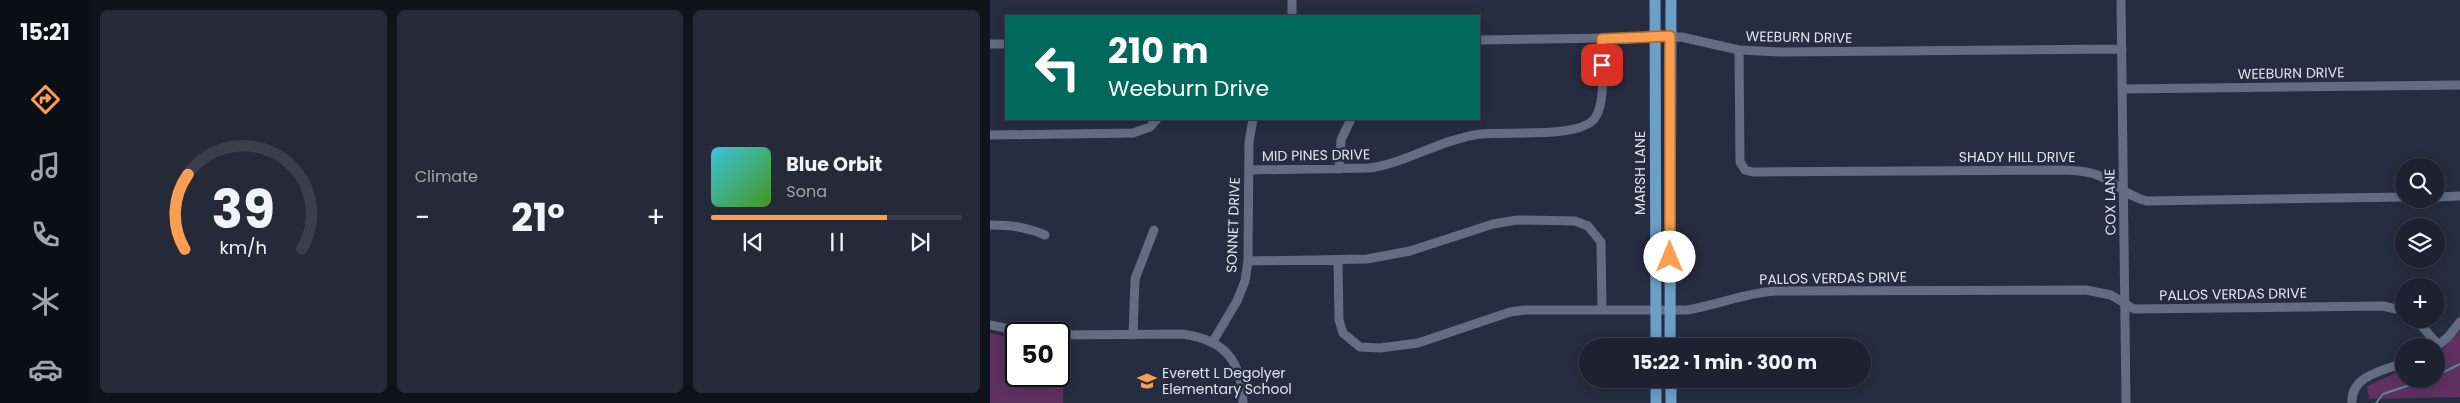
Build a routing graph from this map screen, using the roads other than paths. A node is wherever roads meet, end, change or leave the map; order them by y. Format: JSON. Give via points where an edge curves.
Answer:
{"nodes":[{"id":1,"x":1292,"y":0,"type":"edge"},
{"id":2,"x":1655,"y":0,"type":"edge"},
{"id":3,"x":1671,"y":0,"type":"edge"},
{"id":4,"x":2121,"y":0,"type":"edge"},
{"id":5,"x":1292,"y":15,"type":"edge"},
{"id":6,"x":1670,"y":36,"type":"junction"},
{"id":7,"x":1655,"y":38,"type":"junction"},
{"id":8,"x":1602,"y":39,"type":"junction"},
{"id":9,"x":1480,"y":40,"type":"edge"},
{"id":10,"x":990,"y":44,"type":"edge"},
{"id":11,"x":1005,"y":44,"type":"edge"},
{"id":12,"x":2122,"y":49,"type":"junction"},
{"id":13,"x":1739,"y":50,"type":"junction"},
{"id":14,"x":2460,"y":85,"type":"edge"},
{"id":15,"x":2122,"y":89,"type":"junction"},
{"id":16,"x":1156,"y":120,"type":"edge"},
{"id":17,"x":1253,"y":120,"type":"edge"},
{"id":18,"x":1351,"y":120,"type":"edge"},
{"id":19,"x":990,"y":136,"type":"edge"},
{"id":20,"x":1339,"y":169,"type":"junction"},
{"id":21,"x":1249,"y":170,"type":"junction"},
{"id":22,"x":2124,"y":190,"type":"junction"},
{"id":23,"x":2460,"y":196,"type":"edge"},
{"id":24,"x":2395,"y":197,"type":"edge"},
{"id":25,"x":2445,"y":197,"type":"edge"},
{"id":26,"x":990,"y":225,"type":"edge"},
{"id":27,"x":1154,"y":230,"type":"dead end"},
{"id":28,"x":1045,"y":235,"type":"dead end"},
{"id":29,"x":1338,"y":260,"type":"junction"},
{"id":30,"x":1248,"y":261,"type":"junction"},
{"id":31,"x":2125,"y":304,"type":"junction"},
{"id":32,"x":1602,"y":309,"type":"junction"},
{"id":33,"x":2395,"y":309,"type":"edge"},
{"id":34,"x":1656,"y":310,"type":"junction"},
{"id":35,"x":1670,"y":310,"type":"junction"},
{"id":36,"x":2460,"y":322,"type":"edge"},
{"id":37,"x":990,"y":325,"type":"edge"},
{"id":38,"x":1005,"y":328,"type":"edge"},
{"id":39,"x":2423,"y":328,"type":"edge"},
{"id":40,"x":1070,"y":335,"type":"edge"},
{"id":41,"x":1133,"y":335,"type":"junction"},
{"id":42,"x":1656,"y":338,"type":"edge"},
{"id":43,"x":1670,"y":338,"type":"edge"},
{"id":44,"x":2431,"y":338,"type":"edge"},
{"id":45,"x":2445,"y":338,"type":"edge"},
{"id":46,"x":1212,"y":343,"type":"junction"},
{"id":47,"x":2395,"y":367,"type":"edge"},
{"id":48,"x":1656,"y":388,"type":"edge"},
{"id":49,"x":1671,"y":388,"type":"edge"},
{"id":50,"x":1243,"y":403,"type":"edge"},
{"id":51,"x":1656,"y":403,"type":"edge"},
{"id":52,"x":1671,"y":403,"type":"edge"},
{"id":53,"x":2126,"y":403,"type":"edge"},
{"id":54,"x":2352,"y":403,"type":"edge"}],
"edges":[{"from":1,"to":5,"type":"street"},
{"from":2,"to":7,"type":"main road","name":"MARSH LANE"},
{"from":3,"to":6,"type":"main road"},
{"from":4,"to":12,"type":"street","name":"COX LANE"},
{"from":6,"to":7,"type":"street","name":"WEEBURN DRIVE"},
{"from":6,"to":13,"type":"street","name":"WEEBURN DRIVE"},
{"from":6,"to":35,"type":"main road"},
{"from":7,"to":8,"type":"street","name":"WEEBURN DRIVE"},
{"from":7,"to":34,"type":"main road","name":"MARSH LANE"},
{"from":8,"to":9,"type":"street","name":"WEEBURN DRIVE"},
{"from":8,"to":20,"type":"street","name":"MID PINES DRIVE","via":[[1601,106],[1595,119],[1587,125],[1566,130],[1458,138],[1385,166]]},
{"from":10,"to":11,"type":"street"},
{"from":12,"to":13,"type":"street","name":"WEEBURN DRIVE"},
{"from":12,"to":15,"type":"street","name":"COX LANE"},
{"from":13,"to":22,"type":"street","name":"SHADY HILL DRIVE","via":[[1740,162],[1745,170],[2071,170],[2091,172]]},
{"from":14,"to":15,"type":"street","name":"WEEBURN DRIVE"},
{"from":15,"to":22,"type":"street","name":"COX LANE"},
{"from":16,"to":19,"type":"street","via":[[1150,127],[1133,133]]},
{"from":17,"to":21,"type":"street","name":"SONNET DRIVE"},
{"from":18,"to":20,"type":"street","via":[[1340,145]]},
{"from":20,"to":21,"type":"street","name":"MID PINES DRIVE"},
{"from":21,"to":30,"type":"street","name":"SONNET DRIVE"},
{"from":22,"to":24,"type":"street","name":"SHADY HILL DRIVE","via":[[2147,201]]},
{"from":22,"to":31,"type":"street","name":"COX LANE"},
{"from":23,"to":25,"type":"street"},
{"from":26,"to":28,"type":"street","via":[[1027,228]]},
{"from":27,"to":41,"type":"street","via":[[1136,279]]},
{"from":29,"to":30,"type":"street"},
{"from":29,"to":32,"type":"street","name":"PALLOS VERDAS DRIVE","via":[[1339,320],[1344,333],[1360,347],[1380,348],[1418,342],[1510,312]]},
{"from":29,"to":32,"type":"street","via":[[1367,259],[1410,251],[1493,224],[1517,220],[1575,221],[1588,226],[1601,242]]},
{"from":30,"to":46,"type":"street","name":"SONNET DRIVE","via":[[1237,301]]},
{"from":31,"to":33,"type":"street","name":"PALLOS VERDAS DRIVE","via":[[2134,309],[2383,306]]},
{"from":31,"to":35,"type":"street","name":"PALLOS VERDAS DRIVE","via":[[2110,295],[2086,290],[1775,291],[1748,294],[1710,306]]},
{"from":31,"to":53,"type":"street","name":"COX LANE"},
{"from":32,"to":34,"type":"street","name":"PALLOS VERDAS DRIVE"},
{"from":34,"to":35,"type":"street","name":"PALLOS VERDAS DRIVE"},
{"from":34,"to":42,"type":"main road","name":"MARSH LANE"},
{"from":35,"to":43,"type":"main road"},
{"from":36,"to":45,"type":"street"},
{"from":37,"to":38,"type":"street"},
{"from":39,"to":44,"type":"street"},
{"from":40,"to":41,"type":"street"},
{"from":41,"to":46,"type":"street","via":[[1183,334],[1199,336]]},
{"from":46,"to":50,"type":"street","via":[[1226,351],[1234,361],[1242,381]]},
{"from":47,"to":54,"type":"street","via":[[2357,383],[2352,391]]},
{"from":48,"to":51,"type":"main road"},
{"from":49,"to":52,"type":"main road"}]}
